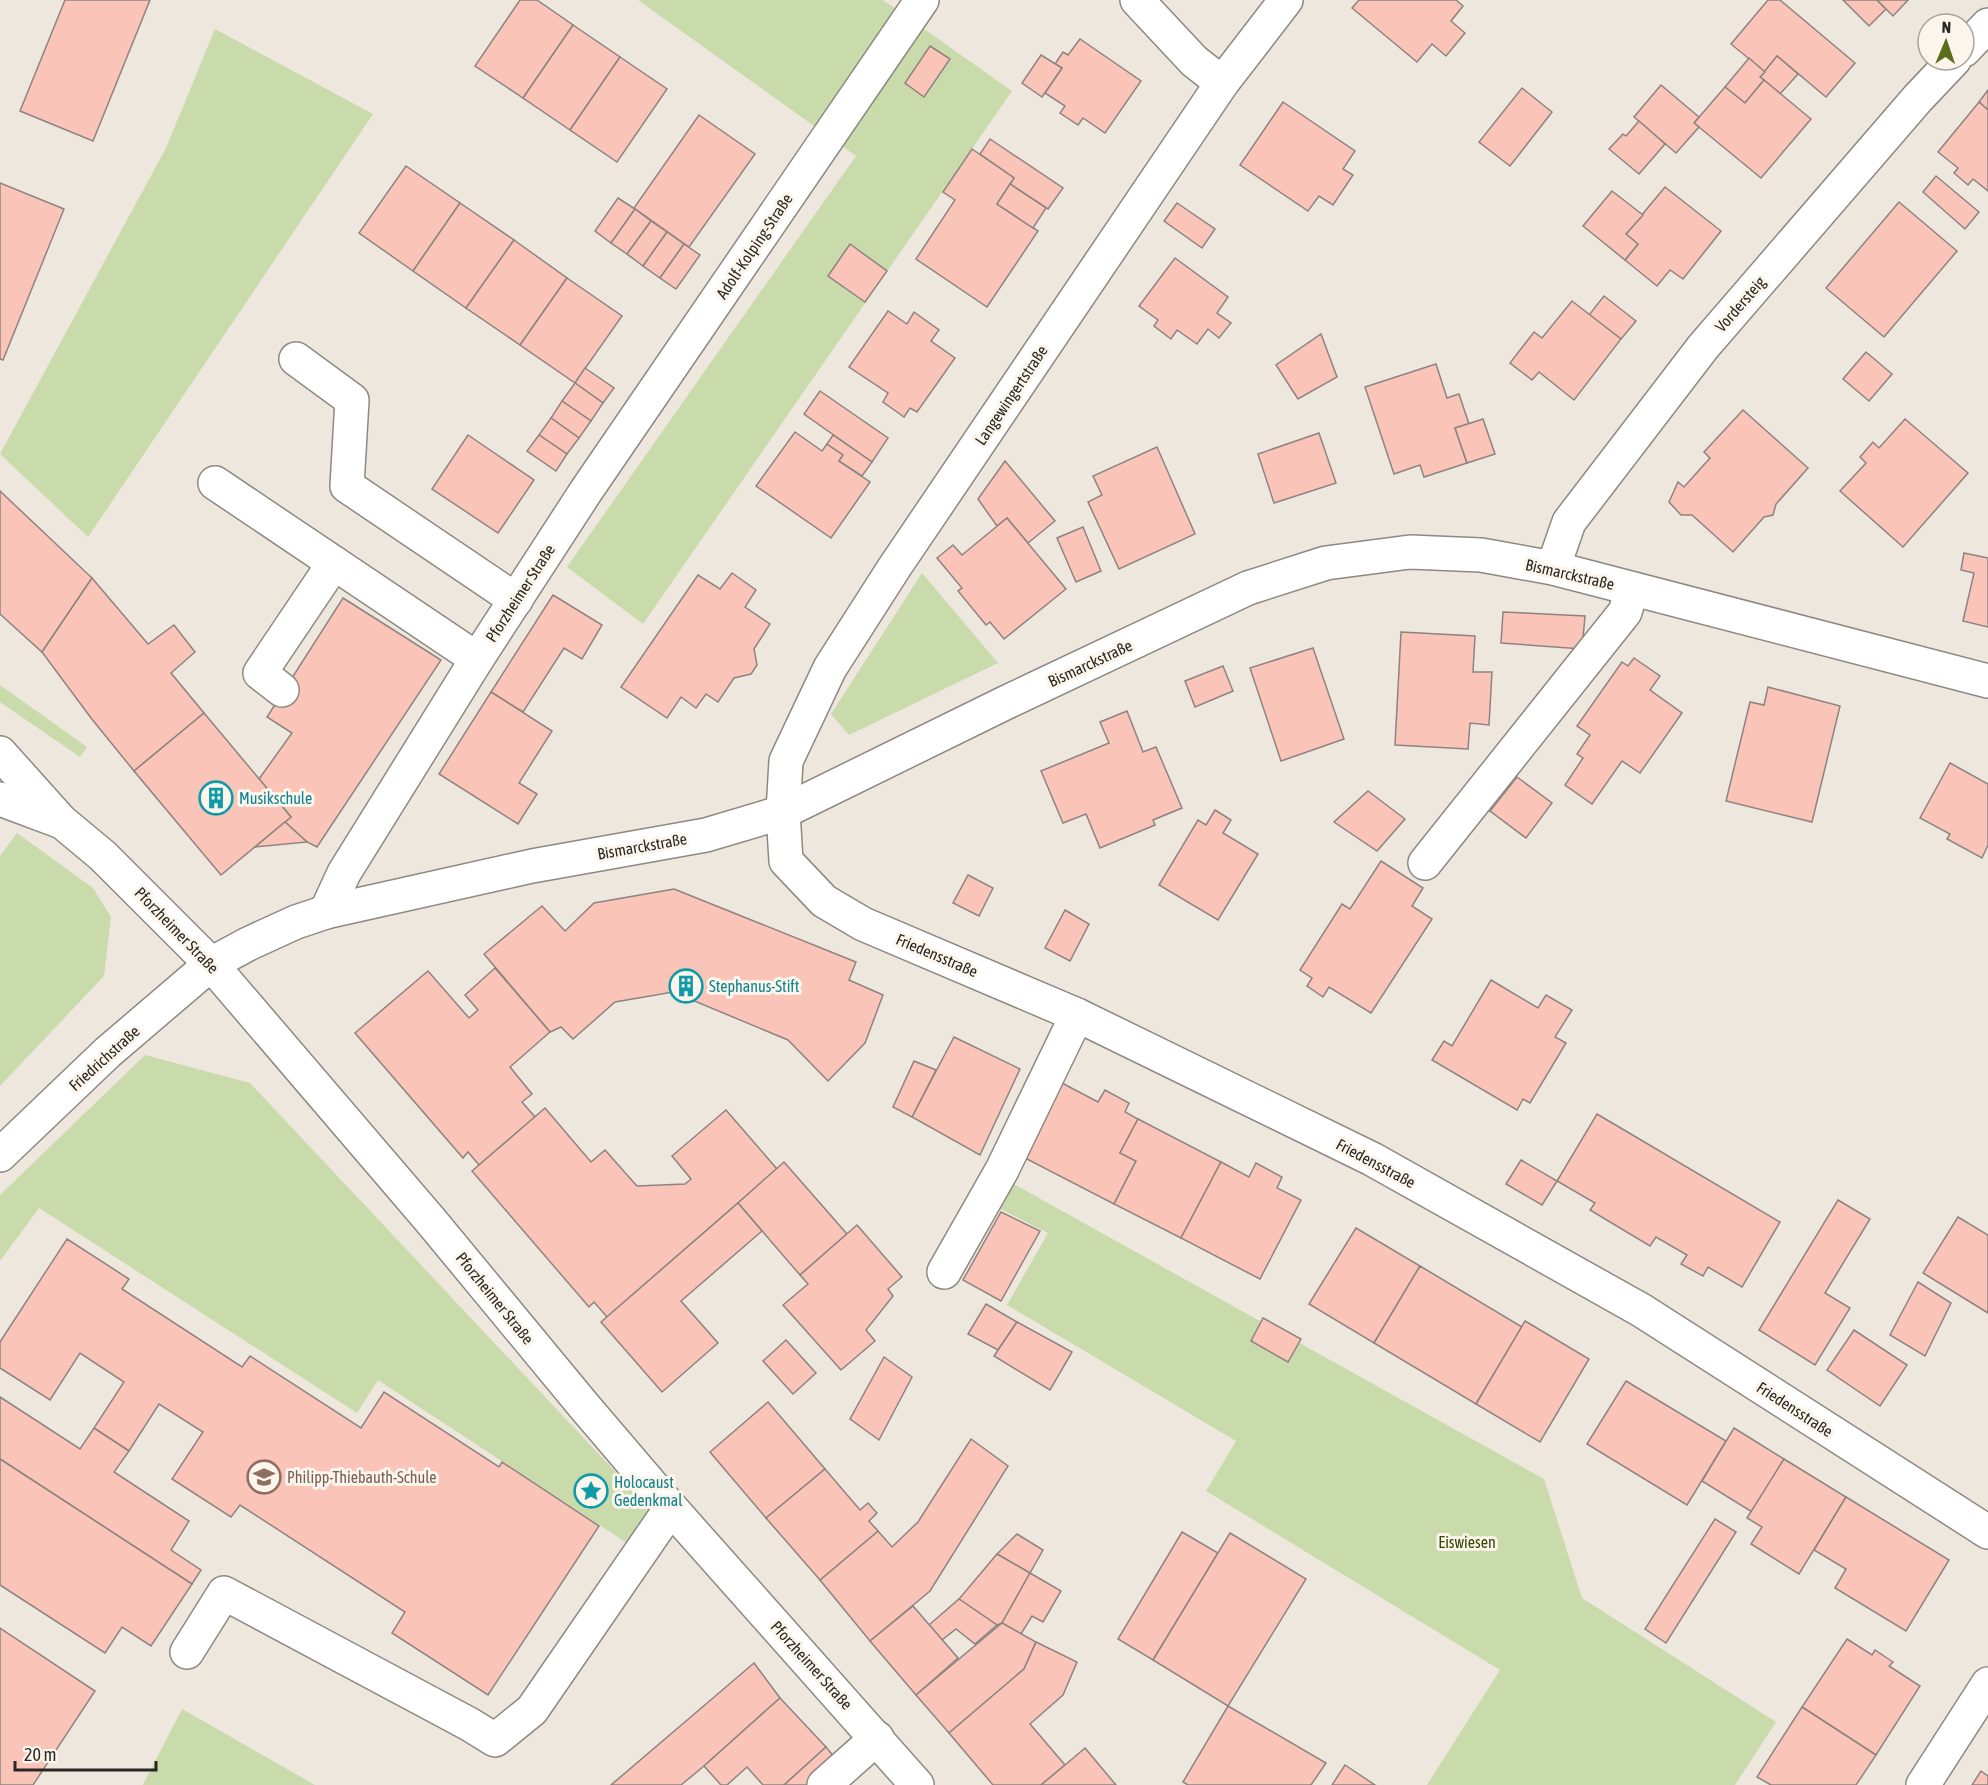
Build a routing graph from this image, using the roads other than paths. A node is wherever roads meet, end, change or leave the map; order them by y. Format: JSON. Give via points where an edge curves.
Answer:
{"nodes":[{"id":1,"x":922,"y":0,"type":"edge"},
{"id":2,"x":1137,"y":0,"type":"edge"},
{"id":3,"x":1286,"y":0,"type":"edge"},
{"id":4,"x":1988,"y":25,"type":"edge"},
{"id":5,"x":1976,"y":38,"type":"edge"},
{"id":6,"x":1943,"y":72,"type":"edge"},
{"id":7,"x":1222,"y":83,"type":"junction"},
{"id":8,"x":296,"y":359,"type":"dead end"},
{"id":9,"x":215,"y":483,"type":"dead end"},
{"id":10,"x":586,"y":491,"type":"joint"},
{"id":11,"x":334,"y":563,"type":"junction"},
{"id":12,"x":1553,"y":568,"type":"junction"},
{"id":13,"x":1632,"y":589,"type":"junction"},
{"id":14,"x":516,"y":600,"type":"junction"},
{"id":15,"x":477,"y":659,"type":"junction"},
{"id":16,"x":1988,"y":681,"type":"edge"},
{"id":17,"x":282,"y":690,"type":"dead end"},
{"id":18,"x":0,"y":753,"type":"edge"},
{"id":19,"x":0,"y":799,"type":"edge"},
{"id":20,"x":783,"y":812,"type":"junction"},
{"id":21,"x":61,"y":821,"type":"junction"},
{"id":22,"x":1425,"y":863,"type":"dead end"},
{"id":23,"x":326,"y":912,"type":"junction"},
{"id":24,"x":212,"y":964,"type":"junction"},
{"id":25,"x":1077,"y":1015,"type":"junction"},
{"id":26,"x":0,"y":1155,"type":"edge"},
{"id":27,"x":944,"y":1272,"type":"dead end"},
{"id":28,"x":671,"y":1508,"type":"junction"},
{"id":29,"x":1988,"y":1532,"type":"edge"},
{"id":30,"x":187,"y":1652,"type":"dead end"},
{"id":31,"x":1988,"y":1684,"type":"edge"},
{"id":32,"x":877,"y":1738,"type":"junction"},
{"id":33,"x":824,"y":1785,"type":"edge"},
{"id":34,"x":917,"y":1785,"type":"edge"},
{"id":35,"x":1923,"y":1785,"type":"edge"}],
"edges":[{"from":1,"to":10,"type":"street","name":"Adolf-Kolping-Straße"},
{"from":2,"to":7,"type":"street","via":[[1194,61]]},
{"from":3,"to":7,"type":"street","name":"Langewingertstraße"},
{"from":4,"to":5,"type":"street"},
{"from":6,"to":12,"type":"street","name":"Vordersteig","via":[[1703,347],[1569,522]]},
{"from":7,"to":20,"type":"street","name":"Langewingertstraße","via":[[830,668],[786,761]]},
{"from":8,"to":14,"type":"street","via":[[352,400],[347,486]]},
{"from":9,"to":11,"type":"street"},
{"from":10,"to":14,"type":"street","name":"Pforzheimer Straße"},
{"from":11,"to":15,"type":"street"},
{"from":11,"to":17,"type":"street","via":[[260,673]]},
{"from":12,"to":13,"type":"street","name":"Bismarckstraße"},
{"from":12,"to":20,"type":"street","name":"Bismarckstraße","via":[[1481,555],[1410,552],[1326,563],[1248,588]]},
{"from":13,"to":16,"type":"street","name":"Bismarckstraße"},
{"from":13,"to":22,"type":"street","via":[[1625,612]]},
{"from":14,"to":15,"type":"street","name":"Pforzheimer Straße"},
{"from":15,"to":23,"type":"street","name":"Pforzheimer Straße","via":[[344,873]]},
{"from":18,"to":21,"type":"street","name":"Pforzheimer Straße"},
{"from":19,"to":21,"type":"street","name":"Pforzheimer Straße"},
{"from":20,"to":23,"type":"street","name":"Bismarckstraße","via":[[706,835],[532,866]]},
{"from":20,"to":25,"type":"street","name":"Friedensstraße","via":[[786,861],[824,901],[863,924]]},
{"from":21,"to":24,"type":"street","name":"Pforzheimer Straße","via":[[118,870]]},
{"from":23,"to":24,"type":"street","name":"Bismarckstraße","via":[[280,929]]},
{"from":24,"to":26,"type":"street","name":"Friedrichstraße","via":[[108,1052]]},
{"from":24,"to":28,"type":"street","name":"Pforzheimer Straße"},
{"from":25,"to":27,"type":"street","via":[[1002,1170]]},
{"from":25,"to":29,"type":"street","name":"Friedensstraße","via":[[1372,1159],[1641,1310]]},
{"from":28,"to":30,"type":"street","via":[[532,1710],[495,1740],[224,1593]]},
{"from":28,"to":32,"type":"street","name":"Pforzheimer Straße"},
{"from":31,"to":35,"type":"street"},
{"from":32,"to":33,"type":"street"},
{"from":32,"to":34,"type":"street","name":"Pforzheimer Straße"}]}
